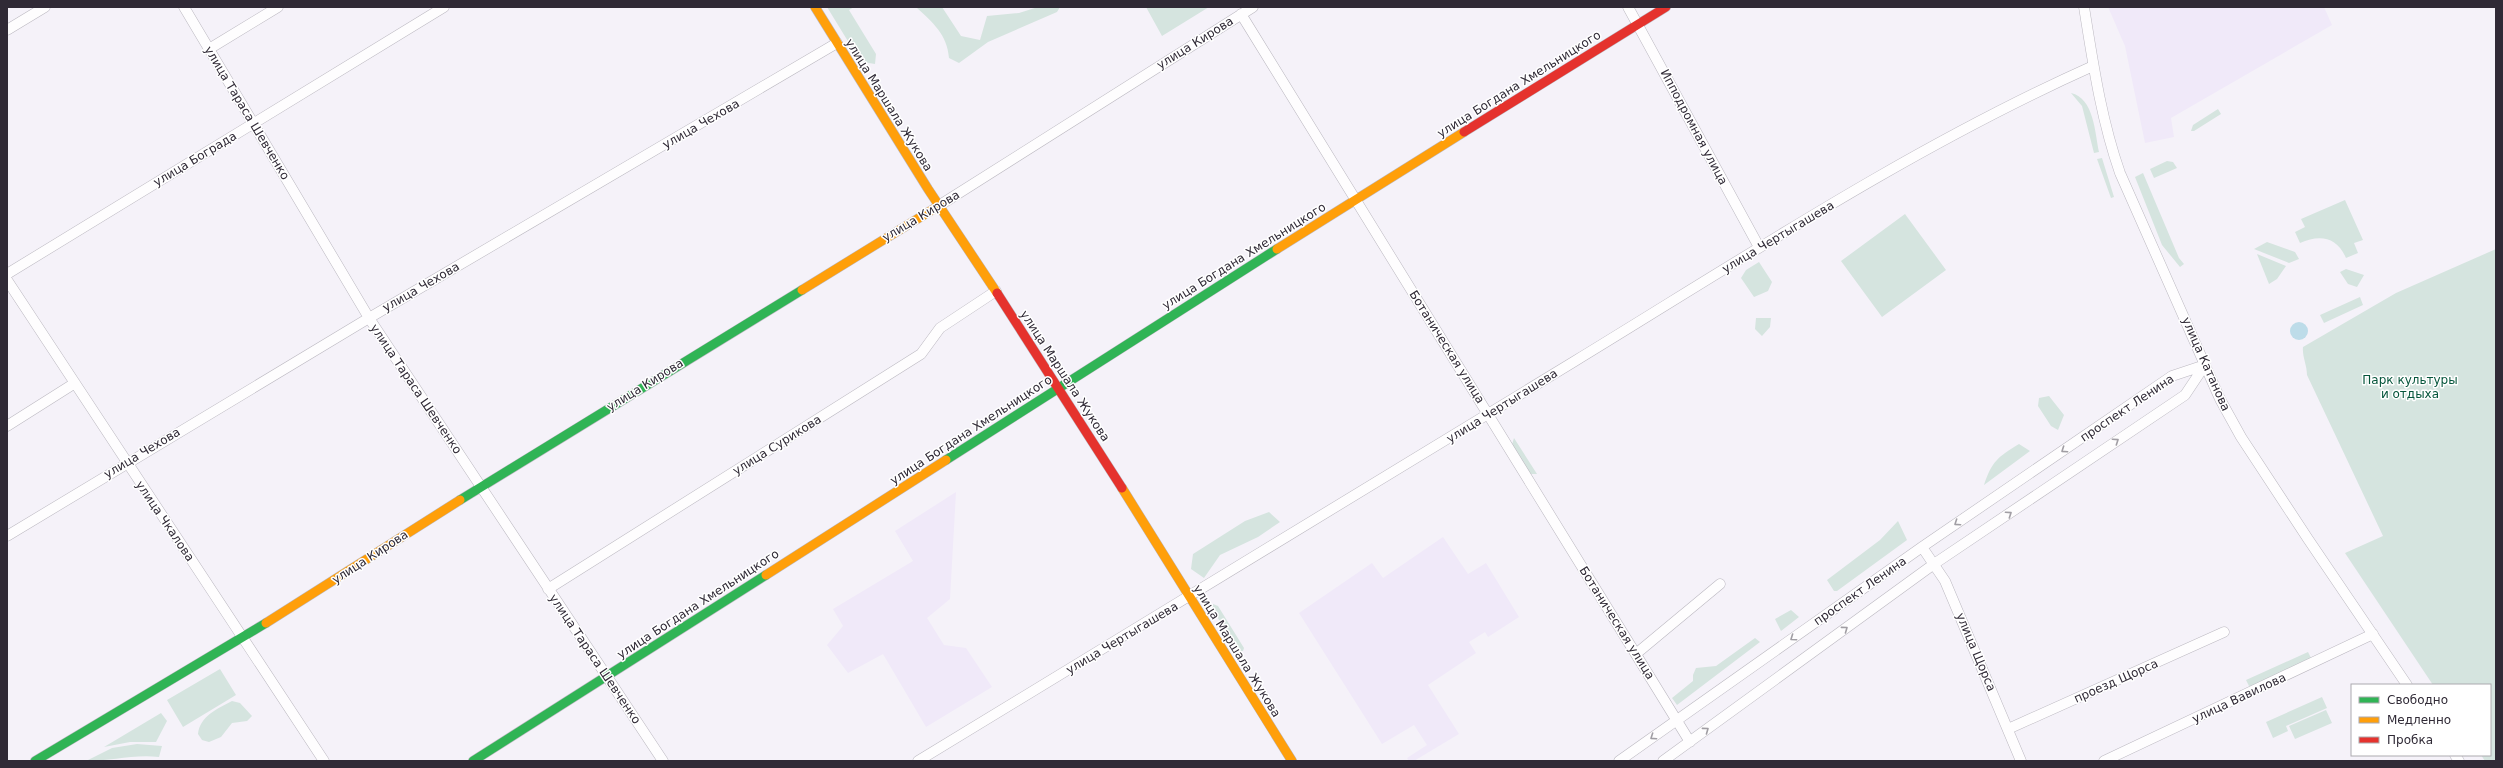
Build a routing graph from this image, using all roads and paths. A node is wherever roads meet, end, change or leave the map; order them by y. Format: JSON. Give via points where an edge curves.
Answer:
{"nodes":[{"id":1,"x":45,"y":7,"type":"edge"},
{"id":2,"x":184,"y":7,"type":"edge"},
{"id":3,"x":278,"y":7,"type":"edge"},
{"id":4,"x":444,"y":7,"type":"edge"},
{"id":5,"x":815,"y":7,"type":"edge"},
{"id":6,"x":1253,"y":7,"type":"edge"},
{"id":7,"x":1628,"y":7,"type":"edge"},
{"id":8,"x":1666,"y":7,"type":"edge"},
{"id":9,"x":2084,"y":7,"type":"edge"},
{"id":10,"x":1241,"y":14,"type":"junction"},
{"id":11,"x":1638,"y":23,"type":"junction"},
{"id":12,"x":7,"y":30,"type":"edge"},
{"id":13,"x":837,"y":43,"type":"junction"},
{"id":14,"x":209,"y":48,"type":"junction"},
{"id":15,"x":2093,"y":66,"type":"junction"},
{"id":16,"x":253,"y":123,"type":"junction"},
{"id":17,"x":1356,"y":199,"type":"junction"},
{"id":18,"x":940,"y":205,"type":"junction"},
{"id":19,"x":1759,"y":247,"type":"junction"},
{"id":20,"x":7,"y":274,"type":"edge"},
{"id":21,"x":7,"y":280,"type":"edge"},
{"id":22,"x":996,"y":291,"type":"junction"},
{"id":23,"x":369,"y":318,"type":"junction"},
{"id":24,"x":2205,"y":365,"type":"junction"},
{"id":25,"x":75,"y":384,"type":"junction"},
{"id":26,"x":1058,"y":388,"type":"junction"},
{"id":27,"x":1488,"y":415,"type":"junction"},
{"id":28,"x":7,"y":426,"type":"edge"},
{"id":29,"x":126,"y":462,"type":"junction"},
{"id":30,"x":481,"y":486,"type":"junction"},
{"id":31,"x":7,"y":536,"type":"edge"},
{"id":32,"x":1922,"y":547,"type":"junction"},
{"id":33,"x":1934,"y":564,"type":"junction"},
{"id":34,"x":1720,"y":584,"type":"dead end"},
{"id":35,"x":548,"y":589,"type":"junction"},
{"id":36,"x":1188,"y":598,"type":"junction"},
{"id":37,"x":2224,"y":632,"type":"dead end"},
{"id":38,"x":2373,"y":634,"type":"junction"},
{"id":39,"x":244,"y":639,"type":"junction"},
{"id":40,"x":1637,"y":653,"type":"junction"},
{"id":41,"x":607,"y":677,"type":"junction"},
{"id":42,"x":2406,"y":684,"type":"edge"},
{"id":43,"x":1677,"y":721,"type":"junction"},
{"id":44,"x":2008,"y":729,"type":"junction"},
{"id":45,"x":1690,"y":742,"type":"junction"},
{"id":46,"x":35,"y":761,"type":"edge"},
{"id":47,"x":324,"y":761,"type":"edge"},
{"id":48,"x":473,"y":761,"type":"edge"},
{"id":49,"x":663,"y":761,"type":"edge"},
{"id":50,"x":918,"y":761,"type":"edge"},
{"id":51,"x":1292,"y":761,"type":"edge"},
{"id":52,"x":1619,"y":761,"type":"edge"},
{"id":53,"x":1663,"y":761,"type":"edge"},
{"id":54,"x":2021,"y":761,"type":"edge"},
{"id":55,"x":2104,"y":761,"type":"edge"}],
"edges":[{"from":1,"to":12,"type":"street"},
{"from":2,"to":14,"type":"street","name":"улица Тараса Шевченко"},
{"from":3,"to":14,"type":"street"},
{"from":4,"to":16,"type":"street","name":"улица Бограда"},
{"from":5,"to":13,"type":"main road","name":"улица Маршала Жукова"},
{"from":6,"to":10,"type":"street","name":"улица Кирова"},
{"from":7,"to":11,"type":"street","name":"Ипподромная улица"},
{"from":8,"to":11,"type":"main road","name":"улица Богдана Хмельницкого"},
{"from":9,"to":15,"type":"street","name":"улица Катанова"},
{"from":10,"to":17,"type":"street","name":"Ботаническая улица"},
{"from":10,"to":18,"type":"street","name":"улица Кирова"},
{"from":11,"to":17,"type":"main road","name":"улица Богдана Хмельницкого"},
{"from":11,"to":19,"type":"street","name":"Ипподромная улица"},
{"from":13,"to":18,"type":"main road","name":"улица Маршала Жукова"},
{"from":13,"to":23,"type":"street","name":"улица Чехова"},
{"from":14,"to":16,"type":"street","name":"улица Тараса Шевченко"},
{"from":15,"to":19,"type":"street","name":"улица Чертыгашева","via":[[2037,91]]},
{"from":15,"to":24,"type":"street","name":"улица Катанова","via":[[2112,151],[2120,173]]},
{"from":16,"to":20,"type":"street","name":"улица Бограда"},
{"from":16,"to":23,"type":"street","name":"улица Тараса Шевченко"},
{"from":17,"to":26,"type":"main road","name":"улица Богдана Хмельницкого"},
{"from":17,"to":27,"type":"street","name":"Ботаническая улица"},
{"from":18,"to":22,"type":"main road","name":"улица Маршала Жукова"},
{"from":18,"to":30,"type":"main road","name":"улица Кирова"},
{"from":19,"to":27,"type":"street","name":"улица Чертыгашева"},
{"from":21,"to":25,"type":"street","name":"улица Чкалова"},
{"from":22,"to":26,"type":"main road","name":"улица Маршала Жукова"},
{"from":22,"to":35,"type":"street","name":"улица Сурикова","via":[[940,328],[921,354]]},
{"from":23,"to":29,"type":"street","name":"улица Чехова"},
{"from":23,"to":30,"type":"street","name":"улица Тараса Шевченко"},
{"from":24,"to":32,"type":"street","name":"проспект Ленина","one_way":true,"via":[[2172,376]]},
{"from":33,"to":24,"type":"street","name":"проспект Ленина","one_way":true,"via":[[2184,395]]},
{"from":24,"to":38,"type":"street","name":"улица Катанова","via":[[2220,399],[2242,437]]},
{"from":25,"to":28,"type":"street"},
{"from":25,"to":29,"type":"street","name":"улица Чкалова"},
{"from":26,"to":36,"type":"main road","name":"улица Маршала Жукова"},
{"from":26,"to":41,"type":"main road","name":"улица Богдана Хмельницкого"},
{"from":27,"to":36,"type":"street","name":"улица Чертыгашева"},
{"from":27,"to":40,"type":"street","name":"Ботаническая улица"},
{"from":29,"to":31,"type":"street","name":"улица Чехова"},
{"from":29,"to":39,"type":"street","name":"улица Чкалова"},
{"from":30,"to":35,"type":"street","name":"улица Тараса Шевченко"},
{"from":30,"to":39,"type":"main road","name":"улица Кирова"},
{"from":32,"to":33,"type":"street","name":"улица Щорса"},
{"from":32,"to":43,"type":"street","name":"проспект Ленина","one_way":true},
{"from":33,"to":44,"type":"street","name":"улица Щорса","via":[[1948,588]]},
{"from":45,"to":33,"type":"street","name":"проспект Ленина","one_way":true},
{"from":34,"to":40,"type":"street"},
{"from":35,"to":41,"type":"street","name":"улица Тараса Шевченко"},
{"from":36,"to":50,"type":"street","name":"улица Чертыгашева"},
{"from":36,"to":51,"type":"main road","name":"улица Маршала Жукова"},
{"from":37,"to":44,"type":"street","name":"проезд Щорса"},
{"from":38,"to":42,"type":"street","name":"улица Катанова"},
{"from":38,"to":55,"type":"street","name":"улица Вавилова"},
{"from":39,"to":46,"type":"main road","name":"улица Кирова"},
{"from":39,"to":47,"type":"street","name":"улица Чкалова"},
{"from":40,"to":43,"type":"street","name":"Ботаническая улица"},
{"from":41,"to":48,"type":"main road","name":"улица Богдана Хмельницкого"},
{"from":41,"to":49,"type":"street","name":"улица Тараса Шевченко"},
{"from":43,"to":45,"type":"street","name":"Ботаническая улица"},
{"from":43,"to":52,"type":"street","name":"проспект Ленина","one_way":true},
{"from":44,"to":54,"type":"street","name":"улица Щорса"},
{"from":45,"to":53,"type":"street","name":"проспект Ленина"}]}
